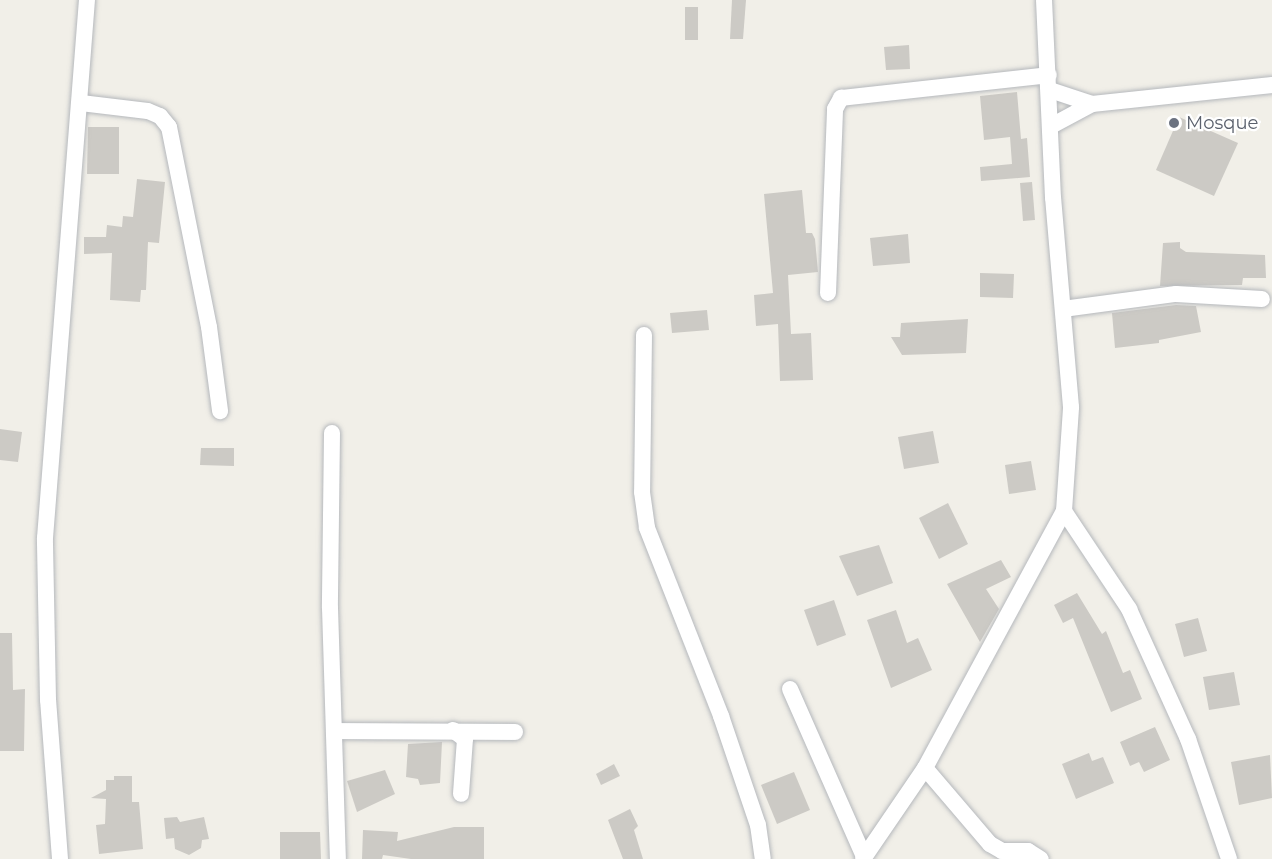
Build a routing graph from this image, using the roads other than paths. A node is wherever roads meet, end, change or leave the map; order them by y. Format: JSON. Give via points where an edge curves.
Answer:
{"nodes":[{"id":1,"x":87,"y":0,"type":"edge"},
{"id":2,"x":1044,"y":0,"type":"edge"},
{"id":3,"x":1050,"y":82,"type":"junction"},
{"id":4,"x":1272,"y":85,"type":"edge"},
{"id":5,"x":81,"y":103,"type":"junction"},
{"id":6,"x":1092,"y":104,"type":"junction"},
{"id":7,"x":1053,"y":126,"type":"junction"},
{"id":8,"x":828,"y":293,"type":"dead end"},
{"id":9,"x":1262,"y":299,"type":"dead end"},
{"id":10,"x":1063,"y":309,"type":"junction"},
{"id":11,"x":644,"y":335,"type":"dead end"},
{"id":12,"x":220,"y":411,"type":"dead end"},
{"id":13,"x":332,"y":433,"type":"dead end"},
{"id":14,"x":1064,"y":511,"type":"junction"},
{"id":15,"x":790,"y":689,"type":"dead end"},
{"id":16,"x":335,"y":730,"type":"junction"},
{"id":17,"x":453,"y":730,"type":"junction"},
{"id":18,"x":515,"y":732,"type":"dead end"},
{"id":19,"x":925,"y":768,"type":"junction"},
{"id":20,"x":461,"y":794,"type":"dead end"},
{"id":21,"x":864,"y":858,"type":"edge"},
{"id":22,"x":60,"y":859,"type":"edge"},
{"id":23,"x":338,"y":859,"type":"edge"},
{"id":24,"x":763,"y":859,"type":"edge"},
{"id":25,"x":1041,"y":859,"type":"edge"},
{"id":26,"x":1229,"y":859,"type":"edge"}],
"edges":[{"from":1,"to":5,"type":"street"},
{"from":2,"to":3,"type":"street"},
{"from":3,"to":6,"type":"street"},
{"from":3,"to":7,"type":"street"},
{"from":3,"to":8,"type":"street","via":[[841,98],[835,109]]},
{"from":4,"to":6,"type":"street"},
{"from":5,"to":12,"type":"street","via":[[148,111],[169,127],[208,327]]},
{"from":5,"to":22,"type":"street","via":[[68,215],[45,538],[48,700]]},
{"from":6,"to":7,"type":"street"},
{"from":7,"to":10,"type":"street","via":[[1053,198]]},
{"from":9,"to":10,"type":"street","via":[[1176,294]]},
{"from":10,"to":14,"type":"street","via":[[1071,407]]},
{"from":11,"to":24,"type":"street","via":[[642,492],[647,528],[721,716],[758,825]]},
{"from":13,"to":16,"type":"street","via":[[330,608]]},
{"from":14,"to":19,"type":"street"},
{"from":14,"to":26,"type":"street","via":[[1129,609],[1188,739]]},
{"from":15,"to":21,"type":"street"},
{"from":16,"to":17,"type":"street"},
{"from":16,"to":23,"type":"street"},
{"from":17,"to":18,"type":"street"},
{"from":17,"to":20,"type":"street","via":[[465,739]]},
{"from":19,"to":21,"type":"street"},
{"from":19,"to":25,"type":"street","via":[[990,844],[1002,851],[1028,851]]}]}
